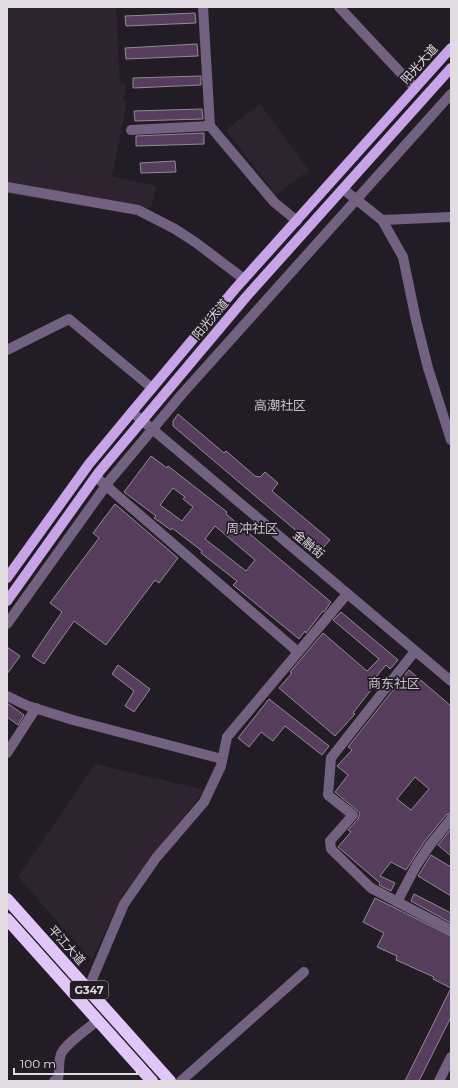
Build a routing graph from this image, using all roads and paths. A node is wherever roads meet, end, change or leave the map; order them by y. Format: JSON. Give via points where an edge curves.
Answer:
{"nodes":[{"id":1,"x":203,"y":7,"type":"edge"},
{"id":2,"x":339,"y":7,"type":"edge"},
{"id":3,"x":451,"y":48,"type":"edge"},
{"id":4,"x":451,"y":68,"type":"edge"},
{"id":5,"x":415,"y":88,"type":"junction"},
{"id":6,"x":451,"y":94,"type":"edge"},
{"id":7,"x":210,"y":126,"type":"junction"},
{"id":8,"x":131,"y":130,"type":"dead end"},
{"id":9,"x":7,"y":187,"type":"edge"},
{"id":10,"x":343,"y":189,"type":"junction"},
{"id":11,"x":357,"y":200,"type":"junction"},
{"id":12,"x":451,"y":217,"type":"edge"},
{"id":13,"x":382,"y":220,"type":"junction"},
{"id":14,"x":297,"y":221,"type":"junction"},
{"id":15,"x":244,"y":279,"type":"junction"},
{"id":16,"x":7,"y":350,"type":"edge"},
{"id":17,"x":152,"y":388,"type":"junction"},
{"id":18,"x":132,"y":412,"type":"junction"},
{"id":19,"x":142,"y":421,"type":"junction"},
{"id":20,"x":152,"y":429,"type":"junction"},
{"id":21,"x":451,"y":440,"type":"edge"},
{"id":22,"x":96,"y":477,"type":"junction"},
{"id":23,"x":106,"y":486,"type":"junction"},
{"id":24,"x":7,"y":578,"type":"edge"},
{"id":25,"x":347,"y":594,"type":"junction"},
{"id":26,"x":7,"y":601,"type":"edge"},
{"id":27,"x":7,"y":624,"type":"edge"},
{"id":28,"x":415,"y":650,"type":"junction"},
{"id":29,"x":298,"y":652,"type":"junction"},
{"id":30,"x":451,"y":681,"type":"edge"},
{"id":31,"x":7,"y":696,"type":"edge"},
{"id":32,"x":36,"y":708,"type":"junction"},
{"id":33,"x":7,"y":753,"type":"edge"},
{"id":34,"x":222,"y":759,"type":"junction"},
{"id":35,"x":451,"y":819,"type":"edge"},
{"id":36,"x":7,"y":899,"type":"edge"},
{"id":37,"x":397,"y":902,"type":"junction"},
{"id":38,"x":7,"y":919,"type":"edge"},
{"id":39,"x":451,"y":930,"type":"edge"},
{"id":40,"x":304,"y":972,"type":"dead end"},
{"id":41,"x":88,"y":988,"type":"junction"},
{"id":42,"x":98,"y":1020,"type":"junction"},
{"id":43,"x":451,"y":1057,"type":"edge"},
{"id":44,"x":54,"y":1081,"type":"edge"},
{"id":45,"x":152,"y":1081,"type":"edge"},
{"id":46,"x":170,"y":1081,"type":"edge"},
{"id":47,"x":181,"y":1081,"type":"edge"},
{"id":48,"x":439,"y":1081,"type":"edge"}],
"edges":[{"from":1,"to":7,"type":"street"},
{"from":2,"to":5,"type":"street"},
{"from":3,"to":5,"type":"main road","name":"阳光大道"},
{"from":4,"to":10,"type":"main road","name":"阳光大道"},
{"from":5,"to":14,"type":"main road","name":"阳光大道"},
{"from":6,"to":11,"type":"street"},
{"from":7,"to":8,"type":"street"},
{"from":7,"to":14,"type":"street","via":[[274,202]]},
{"from":9,"to":15,"type":"street","via":[[138,210],[195,242]]},
{"from":10,"to":11,"type":"street"},
{"from":10,"to":19,"type":"main road","name":"阳光大道"},
{"from":11,"to":13,"type":"street"},
{"from":11,"to":20,"type":"street"},
{"from":12,"to":13,"type":"street"},
{"from":13,"to":21,"type":"street","via":[[403,257],[428,368]]},
{"from":14,"to":15,"type":"main road","name":"阳光大道"},
{"from":15,"to":17,"type":"main road","name":"阳光大道"},
{"from":16,"to":17,"type":"street","via":[[69,318]]},
{"from":17,"to":18,"type":"main road","name":"阳光大道"},
{"from":18,"to":19,"type":"street","name":"金融街"},
{"from":18,"to":24,"type":"main road","name":"阳光大道","via":[[89,464]]},
{"from":19,"to":20,"type":"street","name":"金融街"},
{"from":19,"to":22,"type":"main road","name":"阳光大道"},
{"from":20,"to":23,"type":"street"},
{"from":20,"to":25,"type":"street","name":"金融街"},
{"from":22,"to":23,"type":"street"},
{"from":22,"to":26,"type":"main road","name":"阳光大道"},
{"from":23,"to":27,"type":"street"},
{"from":23,"to":29,"type":"street"},
{"from":25,"to":28,"type":"street","name":"金融街"},
{"from":25,"to":29,"type":"street"},
{"from":28,"to":30,"type":"street","name":"金融街"},
{"from":28,"to":37,"type":"street","via":[[331,758],[328,796],[353,815],[330,841],[331,849],[371,888]]},
{"from":29,"to":34,"type":"street","via":[[227,737]]},
{"from":31,"to":32,"type":"street"},
{"from":32,"to":33,"type":"street"},
{"from":32,"to":34,"type":"street"},
{"from":34,"to":41,"type":"street","via":[[204,802],[156,858],[124,904]]},
{"from":35,"to":37,"type":"street","via":[[416,866]]},
{"from":36,"to":41,"type":"highway","name":"平江大道","number":"G347"},
{"from":37,"to":39,"type":"street"},
{"from":38,"to":42,"type":"highway","number":"G347"},
{"from":40,"to":47,"type":"street"},
{"from":41,"to":46,"type":"highway","name":"平江大道","number":"G347"},
{"from":42,"to":44,"type":"street","via":[[65,1048],[59,1062],[58,1079]]},
{"from":42,"to":45,"type":"highway","number":"G347"},
{"from":43,"to":48,"type":"street"}]}
